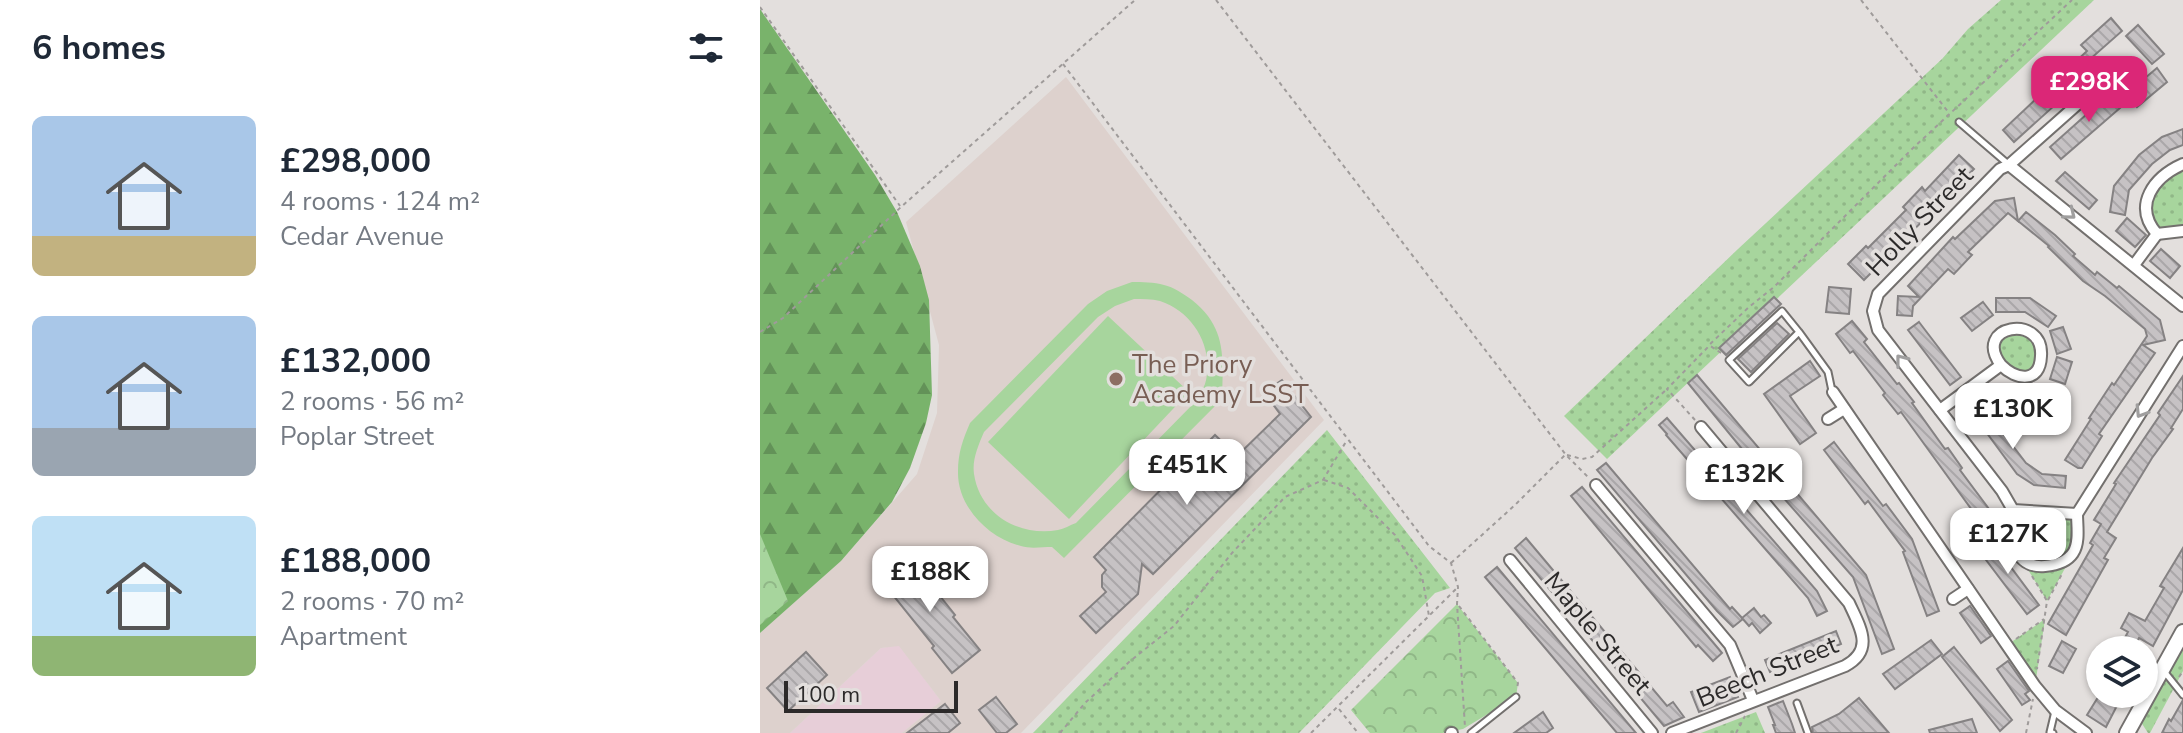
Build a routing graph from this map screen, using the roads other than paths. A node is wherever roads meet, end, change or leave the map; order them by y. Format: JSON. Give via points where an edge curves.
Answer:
{"nodes":[{"id":1,"x":2116,"y":70,"type":"dead end"},
{"id":2,"x":1959,"y":122,"type":"dead end"},
{"id":3,"x":2183,"y":164,"type":"edge"},
{"id":4,"x":2009,"y":165,"type":"junction"},
{"id":5,"x":2183,"y":231,"type":"edge"},
{"id":6,"x":2157,"y":234,"type":"junction"},
{"id":7,"x":2134,"y":265,"type":"junction"},
{"id":8,"x":2183,"y":306,"type":"edge"},
{"id":9,"x":1799,"y":332,"type":"junction"},
{"id":10,"x":2183,"y":346,"type":"edge"},
{"id":11,"x":2001,"y":365,"type":"junction"},
{"id":12,"x":1833,"y":392,"type":"joint"},
{"id":13,"x":1844,"y":409,"type":"junction"},
{"id":14,"x":1940,"y":410,"type":"junction"},
{"id":15,"x":1828,"y":419,"type":"dead end"},
{"id":16,"x":1701,"y":427,"type":"road end"},
{"id":17,"x":1596,"y":485,"type":"road end"},
{"id":18,"x":2013,"y":510,"type":"junction"},
{"id":19,"x":2077,"y":514,"type":"junction"},
{"id":20,"x":1510,"y":560,"type":"dead end"},
{"id":21,"x":1968,"y":589,"type":"junction"},
{"id":22,"x":1953,"y":599,"type":"dead end"},
{"id":23,"x":2183,"y":632,"type":"edge"},
{"id":24,"x":2162,"y":669,"type":"junction"},
{"id":25,"x":2183,"y":695,"type":"edge"},
{"id":26,"x":1516,"y":697,"type":"road end"},
{"id":27,"x":1753,"y":700,"type":"junction"},
{"id":28,"x":1797,"y":703,"type":"dead end"},
{"id":29,"x":2055,"y":710,"type":"junction"},
{"id":30,"x":2130,"y":732,"type":"edge"},
{"id":31,"x":1471,"y":733,"type":"edge"},
{"id":32,"x":1652,"y":733,"type":"edge"},
{"id":33,"x":1672,"y":733,"type":"edge"},
{"id":34,"x":1808,"y":733,"type":"edge"},
{"id":35,"x":2053,"y":733,"type":"edge"},
{"id":36,"x":2086,"y":733,"type":"edge"}],
"edges":[{"from":1,"to":4,"type":"street","name":"Holly Street"},
{"from":2,"to":4,"type":"lane"},
{"from":3,"to":6,"type":"street","via":[[2163,175],[2148,194],[2147,211]]},
{"from":4,"to":7,"type":"street","one_way":true},
{"from":14,"to":4,"type":"street","name":"Holly Street","one_way":true,"via":[[1878,330],[1873,311],[1878,294]]},
{"from":5,"to":6,"type":"street"},
{"from":6,"to":7,"type":"street"},
{"from":7,"to":8,"type":"street"},
{"from":9,"to":9,"type":"lane","via":[[1749,382],[1729,360],[1782,311]]},
{"from":9,"to":12,"type":"lane","via":[[1828,372]]},
{"from":10,"to":19,"type":"street","one_way":true},
{"from":11,"to":11,"type":"street","via":[[1993,348],[2002,332],[2023,328],[2034,336],[2042,355],[2037,370],[2020,378]]},
{"from":11,"to":14,"type":"street"},
{"from":12,"to":13,"type":"street"},
{"from":13,"to":15,"type":"street"},
{"from":13,"to":21,"type":"street"},
{"from":14,"to":18,"type":"street","name":"Holly Street"},
{"from":16,"to":27,"type":"street","name":"Beech Street","via":[[1849,603],[1864,637],[1854,661]]},
{"from":17,"to":27,"type":"street","via":[[1730,645]]},
{"from":18,"to":19,"type":"street"},
{"from":18,"to":19,"type":"street","via":[[2013,545],[2022,560],[2038,567],[2057,565],[2074,552]]},
{"from":20,"to":32,"type":"street","name":"Maple Street"},
{"from":21,"to":22,"type":"street"},
{"from":21,"to":29,"type":"street"},
{"from":23,"to":24,"type":"street"},
{"from":24,"to":25,"type":"lane"},
{"from":24,"to":30,"type":"street"},
{"from":26,"to":31,"type":"lane"},
{"from":27,"to":33,"type":"street","name":"Beech Street"},
{"from":28,"to":34,"type":"lane"},
{"from":29,"to":35,"type":"lane"},
{"from":29,"to":36,"type":"street"}]}
